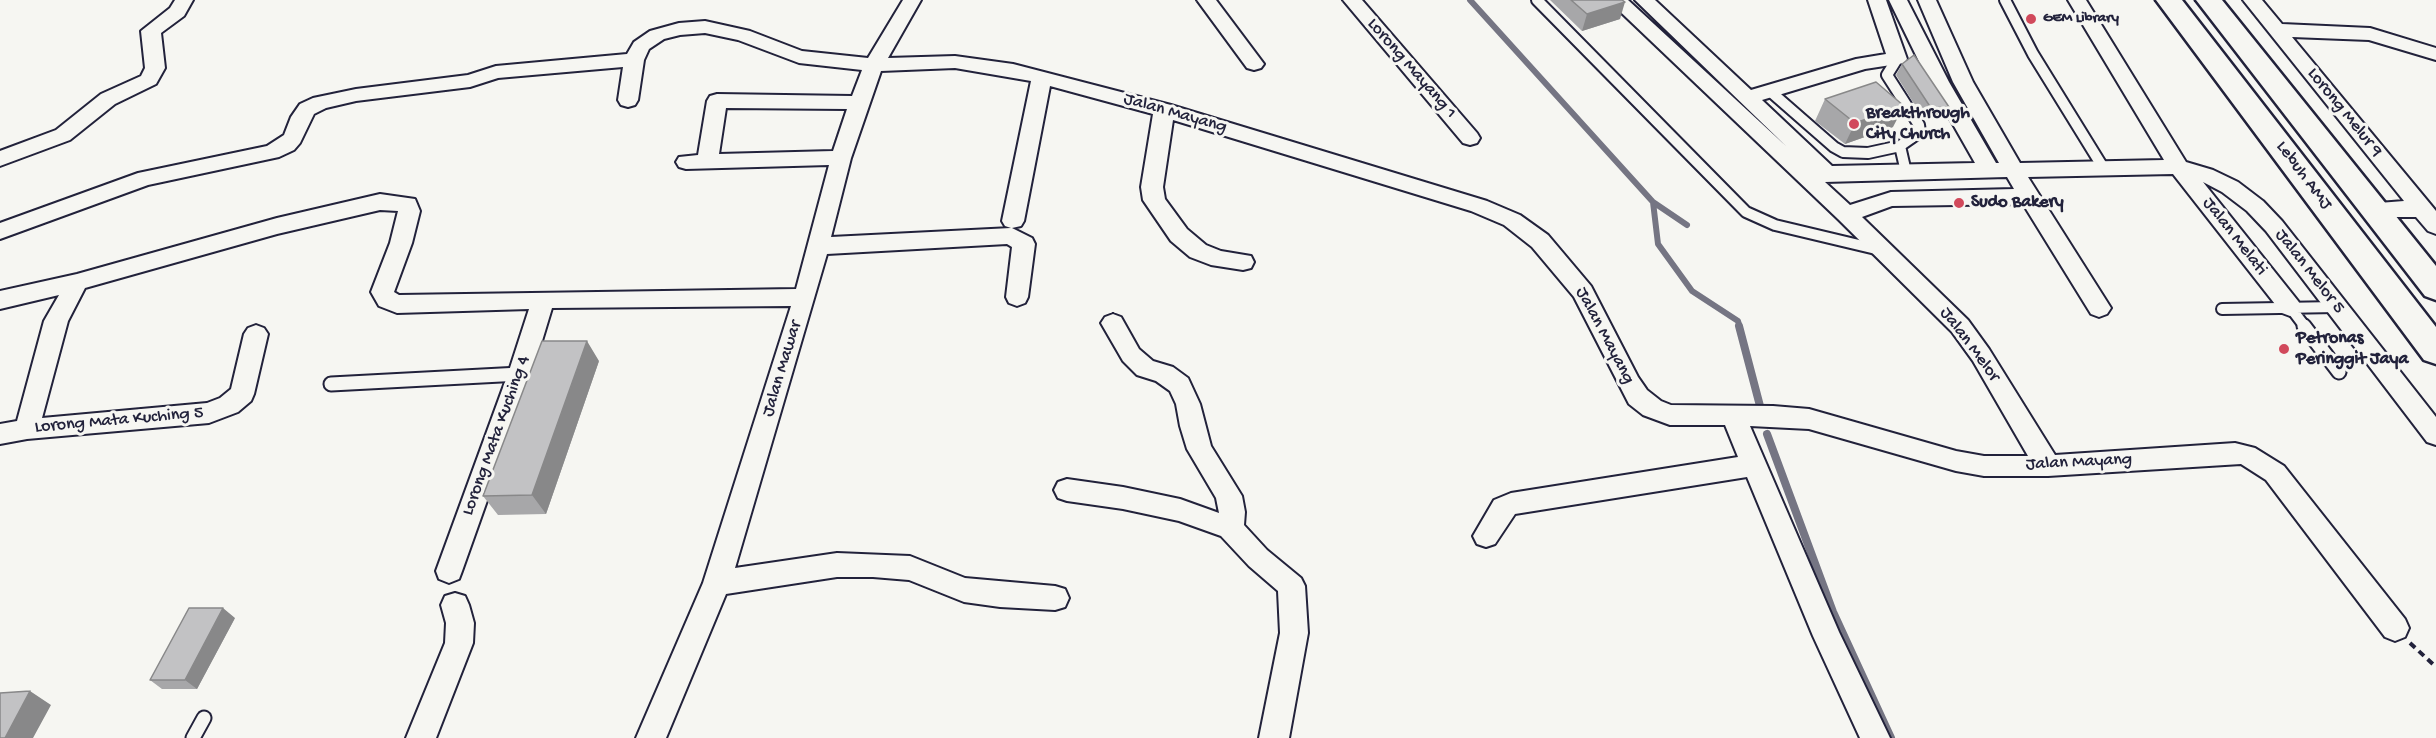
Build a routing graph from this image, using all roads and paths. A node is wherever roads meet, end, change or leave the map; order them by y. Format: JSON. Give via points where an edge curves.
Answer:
{"nodes":[{"id":1,"x":184,"y":0,"type":"edge"},
{"id":2,"x":911,"y":0,"type":"edge"},
{"id":3,"x":1206,"y":0,"type":"edge"},
{"id":4,"x":1352,"y":0,"type":"edge"},
{"id":5,"x":1537,"y":0,"type":"edge"},
{"id":6,"x":1617,"y":0,"type":"edge"},
{"id":7,"x":1644,"y":0,"type":"edge"},
{"id":8,"x":1877,"y":0,"type":"edge"},
{"id":9,"x":1898,"y":0,"type":"edge"},
{"id":10,"x":1927,"y":0,"type":"edge"},
{"id":11,"x":2006,"y":0,"type":"edge"},
{"id":12,"x":2077,"y":0,"type":"edge"},
{"id":13,"x":2169,"y":0,"type":"edge"},
{"id":14,"x":2209,"y":0,"type":"edge"},
{"id":15,"x":2252,"y":0,"type":"edge"},
{"id":16,"x":1653,"y":21,"type":"junction"},
{"id":17,"x":2276,"y":30,"type":"junction"},
{"id":18,"x":2436,"y":54,"type":"edge"},
{"id":19,"x":1897,"y":59,"type":"junction"},
{"id":20,"x":634,"y":60,"type":"junction"},
{"id":21,"x":874,"y":64,"type":"junction"},
{"id":22,"x":1254,"y":64,"type":"dead end"},
{"id":23,"x":1042,"y":78,"type":"junction"},
{"id":24,"x":1772,"y":92,"type":"junction"},
{"id":25,"x":1746,"y":97,"type":"junction"},
{"id":26,"x":628,"y":100,"type":"dead end"},
{"id":27,"x":859,"y":103,"type":"junction"},
{"id":28,"x":1164,"y":110,"type":"junction"},
{"id":29,"x":1470,"y":138,"type":"dead end"},
{"id":30,"x":1900,"y":146,"type":"junction"},
{"id":31,"x":842,"y":158,"type":"junction"},
{"id":32,"x":0,"y":159,"type":"edge"},
{"id":33,"x":2179,"y":167,"type":"junction"},
{"id":34,"x":2104,"y":169,"type":"junction"},
{"id":35,"x":2014,"y":170,"type":"junction"},
{"id":36,"x":1990,"y":171,"type":"junction"},
{"id":37,"x":1906,"y":172,"type":"junction"},
{"id":38,"x":1819,"y":177,"type":"junction"},
{"id":39,"x":2028,"y":196,"type":"junction"},
{"id":40,"x":2374,"y":209,"type":"junction"},
{"id":41,"x":2421,"y":209,"type":"junction"},
{"id":42,"x":1846,"y":214,"type":"junction"},
{"id":43,"x":1013,"y":222,"type":"dead end"},
{"id":44,"x":2436,"y":226,"type":"edge"},
{"id":45,"x":0,"y":231,"type":"edge"},
{"id":46,"x":819,"y":246,"type":"junction"},
{"id":47,"x":1884,"y":251,"type":"junction"},
{"id":48,"x":1243,"y":262,"type":"dead end"},
{"id":49,"x":77,"y":282,"type":"junction"},
{"id":50,"x":2436,"y":288,"type":"edge"},
{"id":51,"x":805,"y":297,"type":"junction"},
{"id":52,"x":1017,"y":297,"type":"dead end"},
{"id":53,"x":0,"y":300,"type":"edge"},
{"id":54,"x":543,"y":300,"type":"junction"},
{"id":55,"x":2290,"y":307,"type":"junction"},
{"id":56,"x":2337,"y":307,"type":"junction"},
{"id":57,"x":2099,"y":308,"type":"dead end"},
{"id":58,"x":2222,"y":309,"type":"dead end"},
{"id":59,"x":1113,"y":323,"type":"dead end"},
{"id":60,"x":256,"y":334,"type":"dead end"},
{"id":61,"x":2436,"y":351,"type":"edge"},
{"id":62,"x":2339,"y":372,"type":"dead end"},
{"id":63,"x":520,"y":374,"type":"junction"},
{"id":64,"x":331,"y":384,"type":"dead end"},
{"id":65,"x":1734,"y":417,"type":"junction"},
{"id":66,"x":27,"y":429,"type":"junction"},
{"id":67,"x":0,"y":434,"type":"edge"},
{"id":68,"x":2436,"y":435,"type":"edge"},
{"id":69,"x":1755,"y":465,"type":"junction"},
{"id":70,"x":2048,"y":466,"type":"junction"},
{"id":71,"x":1067,"y":490,"type":"dead end"},
{"id":72,"x":1230,"y":528,"type":"junction"},
{"id":73,"x":1486,"y":536,"type":"dead end"},
{"id":74,"x":448,"y":571,"type":"dead end"},
{"id":75,"x":717,"y":584,"type":"junction"},
{"id":76,"x":1055,"y":598,"type":"dead end"},
{"id":77,"x":455,"y":605,"type":"dead end"},
{"id":78,"x":2395,"y":628,"type":"joint"},
{"id":79,"x":2436,"y":668,"type":"edge"},
{"id":80,"x":204,"y":718,"type":"dead end"},
{"id":81,"x":193,"y":738,"type":"edge"},
{"id":82,"x":422,"y":738,"type":"edge"},
{"id":83,"x":651,"y":738,"type":"edge"},
{"id":84,"x":1274,"y":738,"type":"edge"},
{"id":85,"x":1875,"y":738,"type":"edge"}],
"edges":[{"from":1,"to":32,"type":"street","via":[[177,12],[151,31],[155,68],[149,80],[108,99],[63,135]]},
{"from":2,"to":21,"type":"street","name":"Jalan Mawar"},
{"from":3,"to":22,"type":"street"},
{"from":4,"to":29,"type":"street","name":"Lorong Mayang 1"},
{"from":5,"to":47,"type":"lane","via":[[1746,212],[1774,225]]},
{"from":6,"to":16,"type":"street","name":"Jalan Melor"},
{"from":7,"to":16,"type":"street","name":"Jalan Melor"},
{"from":8,"to":19,"type":"street"},
{"from":9,"to":36,"type":"street"},
{"from":10,"to":35,"type":"street","via":[[1964,82]]},
{"from":11,"to":34,"type":"lane","via":[[2033,54]]},
{"from":12,"to":33,"type":"street","name":"Jalan Melati"},
{"from":13,"to":61,"type":"highway","name":"Lebuh AMJ"},
{"from":14,"to":40,"type":"highway","name":"Lebuh AMJ"},
{"from":15,"to":17,"type":"street","name":"Lorong Melur 9"},
{"from":16,"to":25,"type":"street","name":"Jalan Melor"},
{"from":16,"to":38,"type":"street","name":"Jalan Melor"},
{"from":17,"to":18,"type":"street","via":[[2370,34]]},
{"from":17,"to":41,"type":"street","name":"Lorong Melur 9"},
{"from":19,"to":24,"type":"street","via":[[1842,68]]},
{"from":19,"to":30,"type":"lane","via":[[1887,75],[1920,132]]},
{"from":20,"to":21,"type":"street","name":"Jalan Mayang","via":[[640,46],[657,35],[705,27],[743,35],[799,57]]},
{"from":20,"to":26,"type":"street"},
{"from":20,"to":45,"type":"street","via":[[496,72],[470,81],[320,103],[307,109],[286,145],[272,152],[145,178]]},
{"from":21,"to":23,"type":"street","name":"Jalan Mayang","via":[[965,63]]},
{"from":21,"to":27,"type":"street","name":"Jalan Mawar"},
{"from":23,"to":28,"type":"street","name":"Jalan Mayang"},
{"from":23,"to":43,"type":"street"},
{"from":24,"to":25,"type":"street"},
{"from":24,"to":30,"type":"lane","via":[[1843,152],[1868,153]]},
{"from":25,"to":38,"type":"street","name":"Jalan Melor"},
{"from":27,"to":31,"type":"street","name":"Jalan Mawar"},
{"from":27,"to":31,"type":"street","via":[[717,101],[697,162]]},
{"from":28,"to":48,"type":"street","via":[[1152,187],[1154,200],[1179,235],[1198,251]]},
{"from":28,"to":65,"type":"street","name":"Jalan Mayang","via":[[1479,206],[1512,220],[1540,241],[1582,292],[1638,397],[1670,415]]},
{"from":30,"to":37,"type":"lane"},
{"from":31,"to":46,"type":"street","name":"Jalan Mawar"},
{"from":33,"to":34,"type":"street","name":"Jalan Melor 5"},
{"from":33,"to":55,"type":"street","name":"Jalan Melati"},
{"from":33,"to":56,"type":"street","name":"Jalan Melor 5","via":[[2230,187],[2255,206]]},
{"from":34,"to":35,"type":"street","name":"Jalan Melor 5"},
{"from":35,"to":36,"type":"street","name":"Jalan Melor 5"},
{"from":35,"to":39,"type":"street"},
{"from":36,"to":37,"type":"street","name":"Jalan Melor 5"},
{"from":37,"to":38,"type":"street","name":"Jalan Melor 5"},
{"from":38,"to":42,"type":"street","name":"Jalan Melor"},
{"from":39,"to":42,"type":"street","via":[[1891,199]]},
{"from":39,"to":57,"type":"street"},
{"from":40,"to":41,"type":"street"},
{"from":40,"to":50,"type":"highway","name":"Lebuh AMJ"},
{"from":41,"to":44,"type":"street","name":"Lorong Melur 9"},
{"from":42,"to":47,"type":"street","name":"Jalan Melor"},
{"from":46,"to":51,"type":"street","name":"Jalan Mawar"},
{"from":46,"to":52,"type":"street","via":[[1011,236],[1024,244]]},
{"from":47,"to":70,"type":"street","name":"Jalan Melor","via":[[1960,326]]},
{"from":49,"to":53,"type":"street"},
{"from":49,"to":54,"type":"street","via":[[277,226],[395,202],[407,204],[409,218],[382,292],[387,300],[397,304]]},
{"from":49,"to":66,"type":"street","via":[[56,321]]},
{"from":51,"to":54,"type":"street"},
{"from":51,"to":75,"type":"street","name":"Jalan Mawar"},
{"from":54,"to":63,"type":"street","name":"Lorong Mata Kuching 4"},
{"from":55,"to":56,"type":"lane"},
{"from":55,"to":58,"type":"lane"},
{"from":55,"to":62,"type":"lane"},
{"from":56,"to":68,"type":"street","name":"Jalan Melor 5"},
{"from":59,"to":72,"type":"street","via":[[1131,355],[1145,368],[1164,374],[1179,385],[1200,449],[1229,496]]},
{"from":60,"to":66,"type":"street","name":"Lorong Mata Kuching 5","via":[[242,394],[229,405],[209,413]]},
{"from":63,"to":64,"type":"lane"},
{"from":63,"to":74,"type":"street","name":"Lorong Mata Kuching 4"},
{"from":65,"to":69,"type":"street"},
{"from":65,"to":70,"type":"street","name":"Jalan Mayang","via":[[1809,419],[1984,466]]},
{"from":66,"to":67,"type":"street","name":"Lorong Mata Kuching 5"},
{"from":69,"to":73,"type":"street","via":[[1511,504],[1503,508]]},
{"from":69,"to":85,"type":"street"},
{"from":70,"to":78,"type":"street","name":"Jalan Mayang","via":[[2246,455],[2275,473]]},
{"from":71,"to":72,"type":"street","via":[[1180,510]]},
{"from":72,"to":84,"type":"street","via":[[1291,586],[1294,633]]},
{"from":75,"to":76,"type":"street","via":[[837,565],[873,565],[910,568],[964,590]]},
{"from":75,"to":83,"type":"street","name":"Jalan Mawar"},
{"from":77,"to":82,"type":"street","via":[[460,623],[459,643]]},
{"from":78,"to":79,"type":"path"},
{"from":80,"to":81,"type":"lane"}]}
